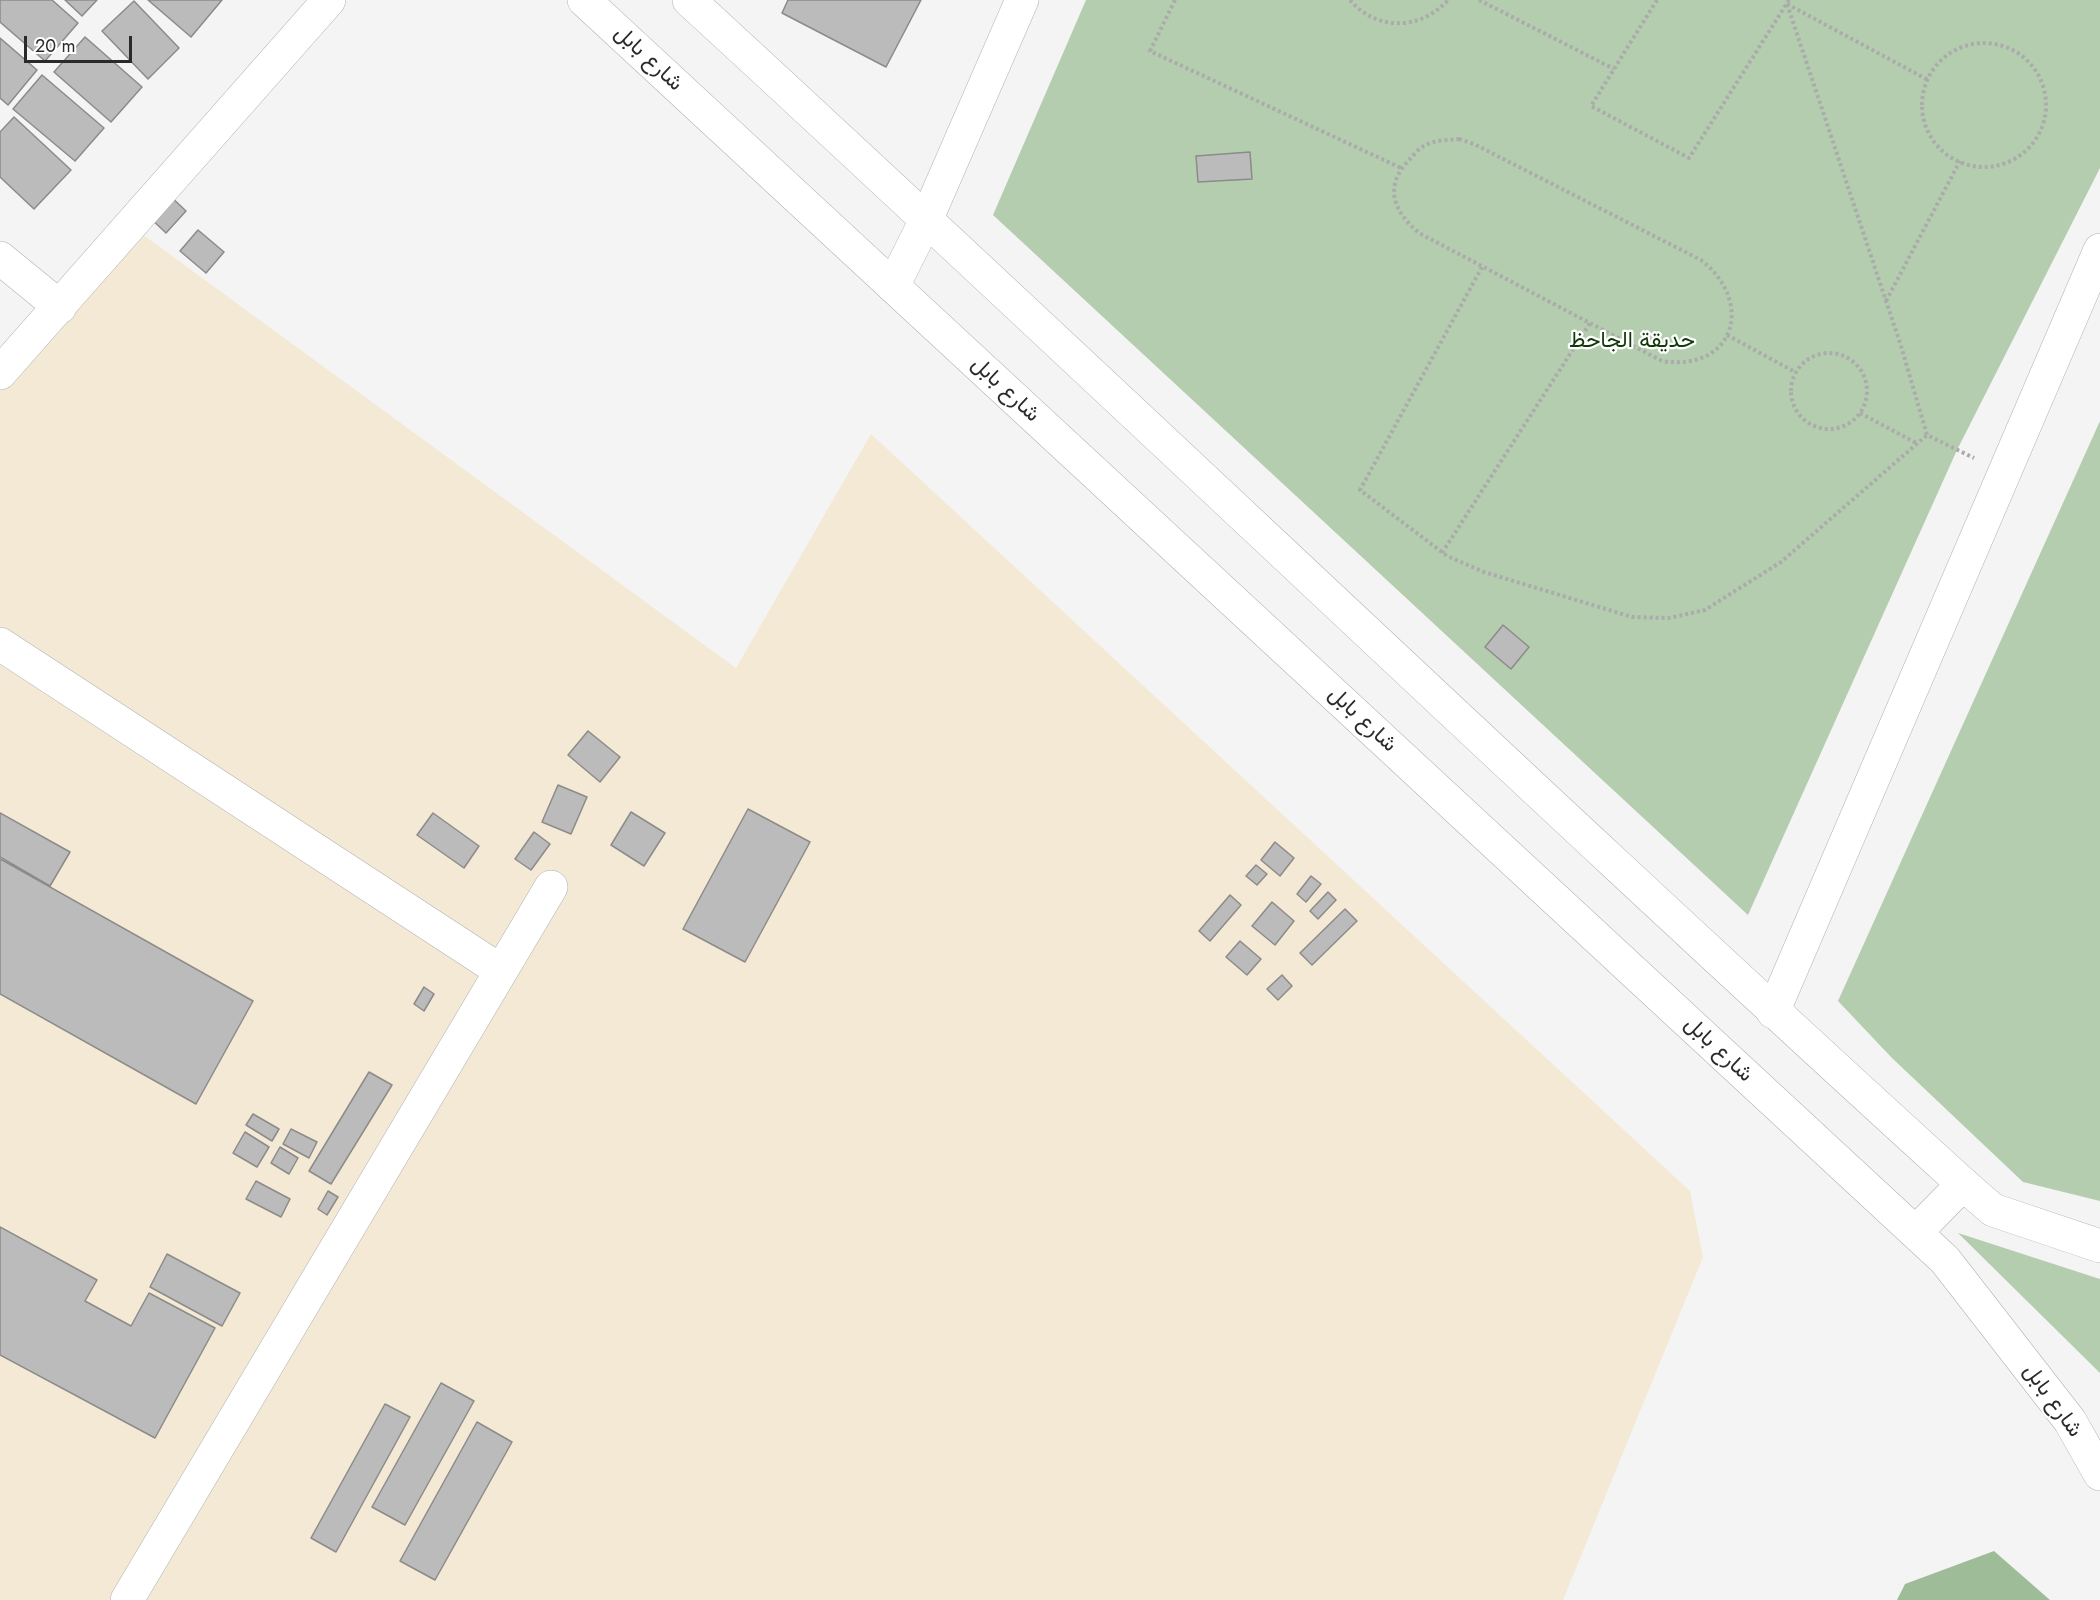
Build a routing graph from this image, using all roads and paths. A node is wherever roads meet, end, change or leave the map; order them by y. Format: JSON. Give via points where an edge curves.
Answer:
{"nodes":[{"id":1,"x":329,"y":0,"type":"edge"},
{"id":2,"x":584,"y":0,"type":"edge"},
{"id":3,"x":689,"y":0,"type":"edge"},
{"id":4,"x":1022,"y":0,"type":"edge"},
{"id":5,"x":1175,"y":0,"type":"edge"},
{"id":6,"x":1350,"y":0,"type":"edge"},
{"id":7,"x":1448,"y":0,"type":"edge"},
{"id":8,"x":1479,"y":0,"type":"edge"},
{"id":9,"x":1657,"y":0,"type":"edge"},
{"id":10,"x":1788,"y":2,"type":"edge"},
{"id":11,"x":1614,"y":69,"type":"junction"},
{"id":12,"x":1928,"y":80,"type":"junction"},
{"id":13,"x":1960,"y":161,"type":"junction"},
{"id":14,"x":1401,"y":168,"type":"junction"},
{"id":15,"x":927,"y":218,"type":"junction"},
{"id":16,"x":2100,"y":250,"type":"edge"},
{"id":17,"x":0,"y":258,"type":"edge"},
{"id":18,"x":1482,"y":267,"type":"junction"},
{"id":19,"x":893,"y":286,"type":"junction"},
{"id":20,"x":1886,"y":301,"type":"junction"},
{"id":21,"x":60,"y":307,"type":"junction"},
{"id":22,"x":1590,"y":323,"type":"junction"},
{"id":23,"x":1727,"y":335,"type":"junction"},
{"id":24,"x":1795,"y":372,"type":"junction"},
{"id":25,"x":0,"y":373,"type":"edge"},
{"id":26,"x":1860,"y":413,"type":"junction"},
{"id":27,"x":1928,"y":435,"type":"junction"},
{"id":28,"x":1918,"y":444,"type":"junction"},
{"id":29,"x":2004,"y":473,"type":"junction"},
{"id":30,"x":1442,"y":553,"type":"junction"},
{"id":31,"x":0,"y":644,"type":"edge"},
{"id":32,"x":551,"y":887,"type":"dead end"},
{"id":33,"x":501,"y":971,"type":"junction"},
{"id":34,"x":1773,"y":1011,"type":"junction"},
{"id":35,"x":1963,"y":1184,"type":"junction"},
{"id":36,"x":1916,"y":1232,"type":"junction"},
{"id":37,"x":2100,"y":1246,"type":"edge"},
{"id":38,"x":2100,"y":1474,"type":"edge"},
{"id":39,"x":141,"y":1595,"type":"edge"}],
"edges":[{"from":1,"to":21,"type":"street"},
{"from":2,"to":19,"type":"street","name":"شارع بابل"},
{"from":3,"to":15,"type":"street"},
{"from":4,"to":15,"type":"street"},
{"from":5,"to":14,"type":"path","via":[[1150,51]]},
{"from":6,"to":7,"type":"path","via":[[1375,20],[1394,24],[1432,15]]},
{"from":8,"to":11,"type":"path"},
{"from":9,"to":11,"type":"path"},
{"from":10,"to":11,"type":"path","via":[[1689,158],[1591,106]]},
{"from":10,"to":12,"type":"path"},
{"from":10,"to":20,"type":"path"},
{"from":12,"to":13,"type":"path","via":[[1922,108],[1926,127],[1936,144]]},
{"from":12,"to":13,"type":"path","via":[[1947,55],[1966,45],[1988,42],[2008,47],[2026,59],[2039,75],[2046,95],[2046,117],[2038,137],[2025,152],[1989,167]]},
{"from":13,"to":20,"type":"path"},
{"from":14,"to":18,"type":"path","via":[[1394,184],[1395,204],[1406,223]]},
{"from":14,"to":23,"type":"path","via":[[1422,147],[1442,140],[1459,139],[1485,149],[1701,260],[1717,272],[1731,305]]},
{"from":15,"to":19,"type":"street"},
{"from":15,"to":34,"type":"street"},
{"from":16,"to":29,"type":"street"},
{"from":17,"to":21,"type":"street"},
{"from":18,"to":22,"type":"path"},
{"from":18,"to":30,"type":"path","via":[[1360,490]]},
{"from":19,"to":36,"type":"street","name":"شارع بابل"},
{"from":20,"to":27,"type":"path"},
{"from":21,"to":25,"type":"street"},
{"from":22,"to":23,"type":"path","via":[[1662,361],[1682,364],[1704,359],[1721,347]]},
{"from":22,"to":30,"type":"path"},
{"from":23,"to":24,"type":"path"},
{"from":24,"to":26,"type":"path","via":[[1791,390],[1802,419],[1826,429],[1839,428]]},
{"from":24,"to":26,"type":"path","via":[[1803,362],[1825,352],[1849,358],[1865,377],[1867,389]]},
{"from":26,"to":28,"type":"path"},
{"from":27,"to":28,"type":"path"},
{"from":27,"to":29,"type":"path"},
{"from":28,"to":30,"type":"path","via":[[1781,562],[1705,610],[1669,618],[1632,617],[1484,572]]},
{"from":29,"to":34,"type":"street"},
{"from":31,"to":33,"type":"street"},
{"from":32,"to":33,"type":"street"},
{"from":33,"to":39,"type":"street"},
{"from":34,"to":35,"type":"street"},
{"from":35,"to":36,"type":"street"},
{"from":35,"to":37,"type":"street","via":[[1993,1210]]},
{"from":36,"to":38,"type":"street","name":"شارع بابل","via":[[1945,1260],[2070,1421]]}]}
